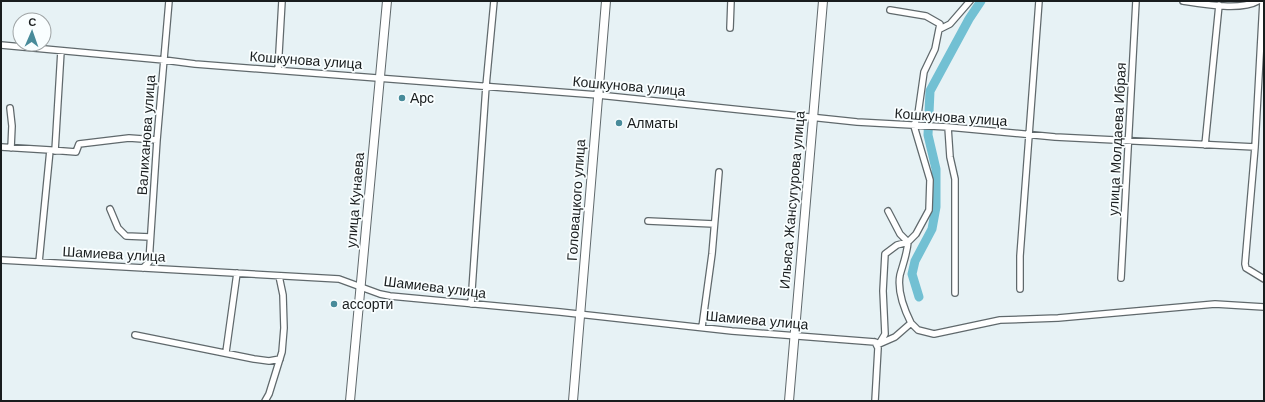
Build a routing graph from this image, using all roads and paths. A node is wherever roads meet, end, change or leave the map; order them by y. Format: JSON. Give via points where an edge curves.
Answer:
{"nodes":[{"id":1,"x":169,"y":1,"type":"edge"},
{"id":2,"x":282,"y":1,"type":"edge"},
{"id":3,"x":387,"y":1,"type":"edge"},
{"id":4,"x":494,"y":1,"type":"edge"},
{"id":5,"x":606,"y":1,"type":"edge"},
{"id":6,"x":731,"y":1,"type":"edge"},
{"id":7,"x":823,"y":1,"type":"edge"},
{"id":8,"x":970,"y":1,"type":"edge"},
{"id":9,"x":1039,"y":1,"type":"edge"},
{"id":10,"x":1136,"y":1,"type":"edge"},
{"id":11,"x":1183,"y":1,"type":"edge"},
{"id":12,"x":1258,"y":1,"type":"edge"},
{"id":13,"x":1263,"y":1,"type":"edge"},
{"id":14,"x":1219,"y":5,"type":"junction"},
{"id":15,"x":890,"y":10,"type":"dead end"},
{"id":16,"x":730,"y":28,"type":"dead end"},
{"id":17,"x":940,"y":29,"type":"junction"},
{"id":18,"x":1,"y":45,"type":"edge"},
{"id":19,"x":61,"y":51,"type":"junction"},
{"id":20,"x":164,"y":60,"type":"junction"},
{"id":21,"x":278,"y":70,"type":"junction"},
{"id":22,"x":379,"y":77,"type":"junction"},
{"id":23,"x":486,"y":86,"type":"junction"},
{"id":24,"x":598,"y":95,"type":"junction"},
{"id":25,"x":10,"y":108,"type":"dead end"},
{"id":26,"x":812,"y":119,"type":"junction"},
{"id":27,"x":918,"y":126,"type":"junction"},
{"id":28,"x":948,"y":127,"type":"junction"},
{"id":29,"x":1029,"y":135,"type":"junction"},
{"id":30,"x":157,"y":140,"type":"junction"},
{"id":31,"x":1129,"y":140,"type":"junction"},
{"id":32,"x":1205,"y":145,"type":"junction"},
{"id":33,"x":1,"y":147,"type":"edge"},
{"id":34,"x":1255,"y":147,"type":"junction"},
{"id":35,"x":11,"y":148,"type":"junction"},
{"id":36,"x":53,"y":150,"type":"junction"},
{"id":37,"x":719,"y":172,"type":"dead end"},
{"id":38,"x":110,"y":209,"type":"dead end"},
{"id":39,"x":888,"y":211,"type":"dead end"},
{"id":40,"x":648,"y":221,"type":"dead end"},
{"id":41,"x":714,"y":224,"type":"junction"},
{"id":42,"x":150,"y":237,"type":"junction"},
{"id":43,"x":908,"y":242,"type":"junction"},
{"id":44,"x":1,"y":260,"type":"edge"},
{"id":45,"x":39,"y":262,"type":"junction"},
{"id":46,"x":143,"y":268,"type":"junction"},
{"id":47,"x":237,"y":273,"type":"junction"},
{"id":48,"x":280,"y":276,"type":"junction"},
{"id":49,"x":1120,"y":278,"type":"dead end"},
{"id":50,"x":1264,"y":279,"type":"edge"},
{"id":51,"x":361,"y":287,"type":"junction"},
{"id":52,"x":1020,"y":289,"type":"dead end"},
{"id":53,"x":955,"y":294,"type":"dead end"},
{"id":54,"x":471,"y":304,"type":"junction"},
{"id":55,"x":1264,"y":307,"type":"edge"},
{"id":56,"x":581,"y":314,"type":"junction"},
{"id":57,"x":911,"y":323,"type":"junction"},
{"id":58,"x":702,"y":327,"type":"junction"},
{"id":59,"x":135,"y":335,"type":"dead end"},
{"id":60,"x":794,"y":335,"type":"junction"},
{"id":61,"x":877,"y":343,"type":"junction"},
{"id":62,"x":226,"y":352,"type":"junction"},
{"id":63,"x":280,"y":359,"type":"junction"},
{"id":64,"x":265,"y":401,"type":"edge"},
{"id":65,"x":350,"y":401,"type":"edge"},
{"id":66,"x":573,"y":401,"type":"edge"},
{"id":67,"x":788,"y":401,"type":"edge"},
{"id":68,"x":875,"y":401,"type":"edge"}],
"edges":[{"from":1,"to":20,"type":"street","name":"Валиханова улица"},
{"from":2,"to":21,"type":"street"},
{"from":3,"to":22,"type":"street","name":"улица Кунаева"},
{"from":4,"to":23,"type":"street"},
{"from":5,"to":24,"type":"street","name":"Головацкого улица"},
{"from":6,"to":16,"type":"street"},
{"from":7,"to":26,"type":"street","name":"Ильяса Жансугурова улица"},
{"from":8,"to":17,"type":"street","via":[[950,24]]},
{"from":9,"to":29,"type":"street"},
{"from":10,"to":31,"type":"street","name":"улица Молдаева Ибрая"},
{"from":11,"to":14,"type":"street"},
{"from":12,"to":14,"type":"street","via":[[1249,5]]},
{"from":13,"to":34,"type":"street"},
{"from":14,"to":32,"type":"street"},
{"from":15,"to":17,"type":"street","via":[[926,16],[940,24]]},
{"from":17,"to":27,"type":"street","via":[[935,49],[924,72]]},
{"from":18,"to":19,"type":"street","name":"Кошкунова улица"},
{"from":19,"to":20,"type":"street","name":"Кошкунова улица"},
{"from":19,"to":36,"type":"street"},
{"from":20,"to":21,"type":"street","name":"Кошкунова улица"},
{"from":20,"to":30,"type":"street","name":"Валиханова улица"},
{"from":21,"to":22,"type":"street","name":"Кошкунова улица"},
{"from":22,"to":23,"type":"street","name":"Кошкунова улица"},
{"from":22,"to":51,"type":"street","name":"улица Кунаева"},
{"from":23,"to":24,"type":"street","name":"Кошкунова улица"},
{"from":23,"to":54,"type":"street"},
{"from":24,"to":26,"type":"street","name":"Кошкунова улица"},
{"from":24,"to":56,"type":"street","name":"Головацкого улица"},
{"from":25,"to":35,"type":"street"},
{"from":26,"to":27,"type":"street","name":"Кошкунова улица"},
{"from":26,"to":60,"type":"street","name":"Ильяса Жансугурова улица"},
{"from":27,"to":28,"type":"street","name":"Кошкунова улица"},
{"from":27,"to":43,"type":"street","via":[[930,180],[931,199],[924,222]]},
{"from":28,"to":29,"type":"street","name":"Кошкунова улица"},
{"from":28,"to":53,"type":"street","via":[[950,157],[955,179]]},
{"from":29,"to":31,"type":"street","name":"Кошкунова улица"},
{"from":29,"to":52,"type":"street"},
{"from":30,"to":36,"type":"street","via":[[129,138],[80,144],[76,152]]},
{"from":30,"to":42,"type":"street","name":"Валиханова улица"},
{"from":31,"to":32,"type":"street","name":"Кошкунова улица"},
{"from":31,"to":49,"type":"street","name":"улица Молдаева Ибрая"},
{"from":32,"to":34,"type":"street","name":"Кошкунова улица"},
{"from":33,"to":35,"type":"street"},
{"from":34,"to":50,"type":"street","via":[[1245,264],[1246,268]]},
{"from":35,"to":36,"type":"street"},
{"from":36,"to":45,"type":"street"},
{"from":37,"to":41,"type":"street"},
{"from":38,"to":42,"type":"street","via":[[118,228],[126,236]]},
{"from":39,"to":43,"type":"street","via":[[900,234]]},
{"from":40,"to":41,"type":"street"},
{"from":41,"to":58,"type":"street"},
{"from":42,"to":46,"type":"street","name":"Валиханова улица","via":[[149,262]]},
{"from":43,"to":57,"type":"street","via":[[900,277],[903,308]]},
{"from":43,"to":61,"type":"street","via":[[897,245],[885,254],[885,334]]},
{"from":44,"to":45,"type":"street","name":"Шамиева улица"},
{"from":45,"to":46,"type":"street","name":"Шамиева улица"},
{"from":46,"to":47,"type":"street","name":"Шамиева улица"},
{"from":47,"to":48,"type":"street","name":"Шамиева улица"},
{"from":47,"to":62,"type":"street"},
{"from":48,"to":51,"type":"street","name":"Шамиева улица","via":[[339,279]]},
{"from":48,"to":63,"type":"street","via":[[284,328]]},
{"from":51,"to":54,"type":"street","name":"Шамиева улица","via":[[390,296]]},
{"from":51,"to":65,"type":"street","name":"улица Кунаева"},
{"from":54,"to":56,"type":"street","name":"Шамиева улица"},
{"from":55,"to":57,"type":"street","via":[[1215,304],[1058,318],[1000,320],[934,334],[918,330]]},
{"from":56,"to":58,"type":"street","name":"Шамиева улица"},
{"from":56,"to":66,"type":"street","name":"Головацкого улица"},
{"from":57,"to":61,"type":"street","via":[[895,338]]},
{"from":58,"to":60,"type":"street","name":"Шамиева улица"},
{"from":59,"to":62,"type":"street"},
{"from":60,"to":61,"type":"street","name":"Шамиева улица"},
{"from":60,"to":67,"type":"street","name":"Ильяса Жансугурова улица"},
{"from":61,"to":68,"type":"street"},
{"from":62,"to":63,"type":"street","via":[[269,361]]},
{"from":63,"to":64,"type":"street"}]}
